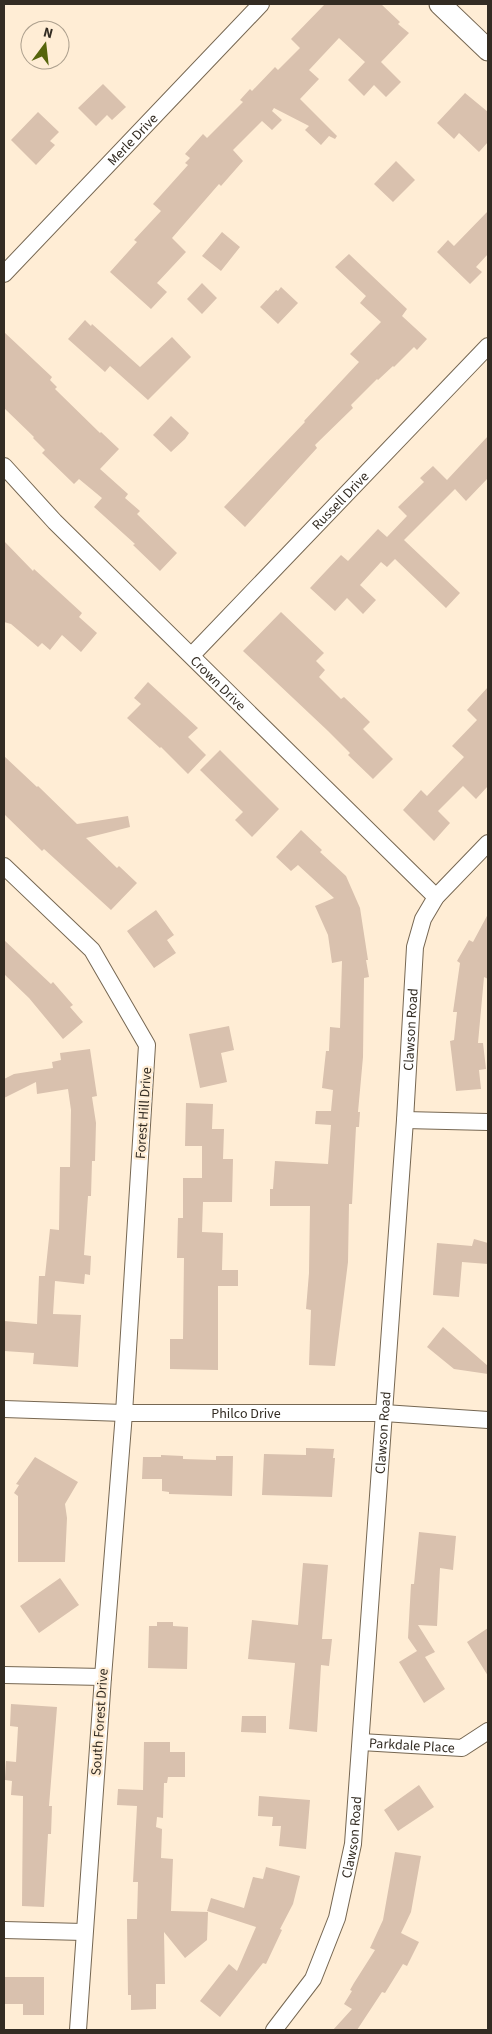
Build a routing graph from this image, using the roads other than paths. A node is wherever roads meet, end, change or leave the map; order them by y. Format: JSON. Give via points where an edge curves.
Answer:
{"nodes":[{"id":1,"x":261,"y":4,"type":"edge"},
{"id":2,"x":440,"y":4,"type":"edge"},
{"id":3,"x":488,"y":50,"type":"edge"},
{"id":4,"x":4,"y":274,"type":"edge"},
{"id":5,"x":488,"y":346,"type":"edge"},
{"id":6,"x":4,"y":466,"type":"edge"},
{"id":7,"x":192,"y":655,"type":"junction"},
{"id":8,"x":488,"y":843,"type":"edge"},
{"id":9,"x":4,"y":866,"type":"edge"},
{"id":10,"x":436,"y":897,"type":"junction"},
{"id":11,"x":405,"y":1120,"type":"junction"},
{"id":12,"x":488,"y":1122,"type":"edge"},
{"id":13,"x":4,"y":1409,"type":"edge"},
{"id":14,"x":124,"y":1413,"type":"junction"},
{"id":15,"x":384,"y":1413,"type":"junction"},
{"id":16,"x":488,"y":1420,"type":"edge"},
{"id":17,"x":4,"y":1675,"type":"edge"},
{"id":18,"x":103,"y":1677,"type":"junction"},
{"id":19,"x":488,"y":1732,"type":"edge"},
{"id":20,"x":362,"y":1742,"type":"junction"},
{"id":21,"x":4,"y":1930,"type":"edge"},
{"id":22,"x":84,"y":1932,"type":"junction"},
{"id":23,"x":78,"y":2030,"type":"edge"},
{"id":24,"x":274,"y":2030,"type":"edge"}],
"edges":[{"from":1,"to":4,"type":"street","name":"Merle Drive"},
{"from":2,"to":3,"type":"street"},
{"from":5,"to":7,"type":"street","name":"Russell Drive"},
{"from":6,"to":7,"type":"street","name":"Crown Drive","via":[[55,522]]},
{"from":7,"to":10,"type":"street","name":"Crown Drive"},
{"from":8,"to":10,"type":"street","name":"Clawson Road"},
{"from":9,"to":14,"type":"street","name":"Forest Hill Drive","via":[[92,950],[148,1045]]},
{"from":10,"to":11,"type":"street","name":"Clawson Road","via":[[423,919],[415,947]]},
{"from":11,"to":12,"type":"street"},
{"from":11,"to":15,"type":"street","name":"Clawson Road"},
{"from":13,"to":14,"type":"street","name":"Philco Drive"},
{"from":14,"to":15,"type":"street","name":"Philco Drive"},
{"from":14,"to":18,"type":"street","name":"South Forest Drive"},
{"from":15,"to":16,"type":"street","name":"Philco Drive"},
{"from":15,"to":20,"type":"street","name":"Clawson Road"},
{"from":17,"to":18,"type":"street"},
{"from":18,"to":22,"type":"street","name":"South Forest Drive"},
{"from":19,"to":20,"type":"street","name":"Parkdale Place","via":[[462,1748]]},
{"from":20,"to":24,"type":"street","name":"Clawson Road","via":[[353,1844],[337,1918],[313,1979]]},
{"from":21,"to":22,"type":"street"},
{"from":22,"to":23,"type":"street","name":"South Forest Drive"}]}
